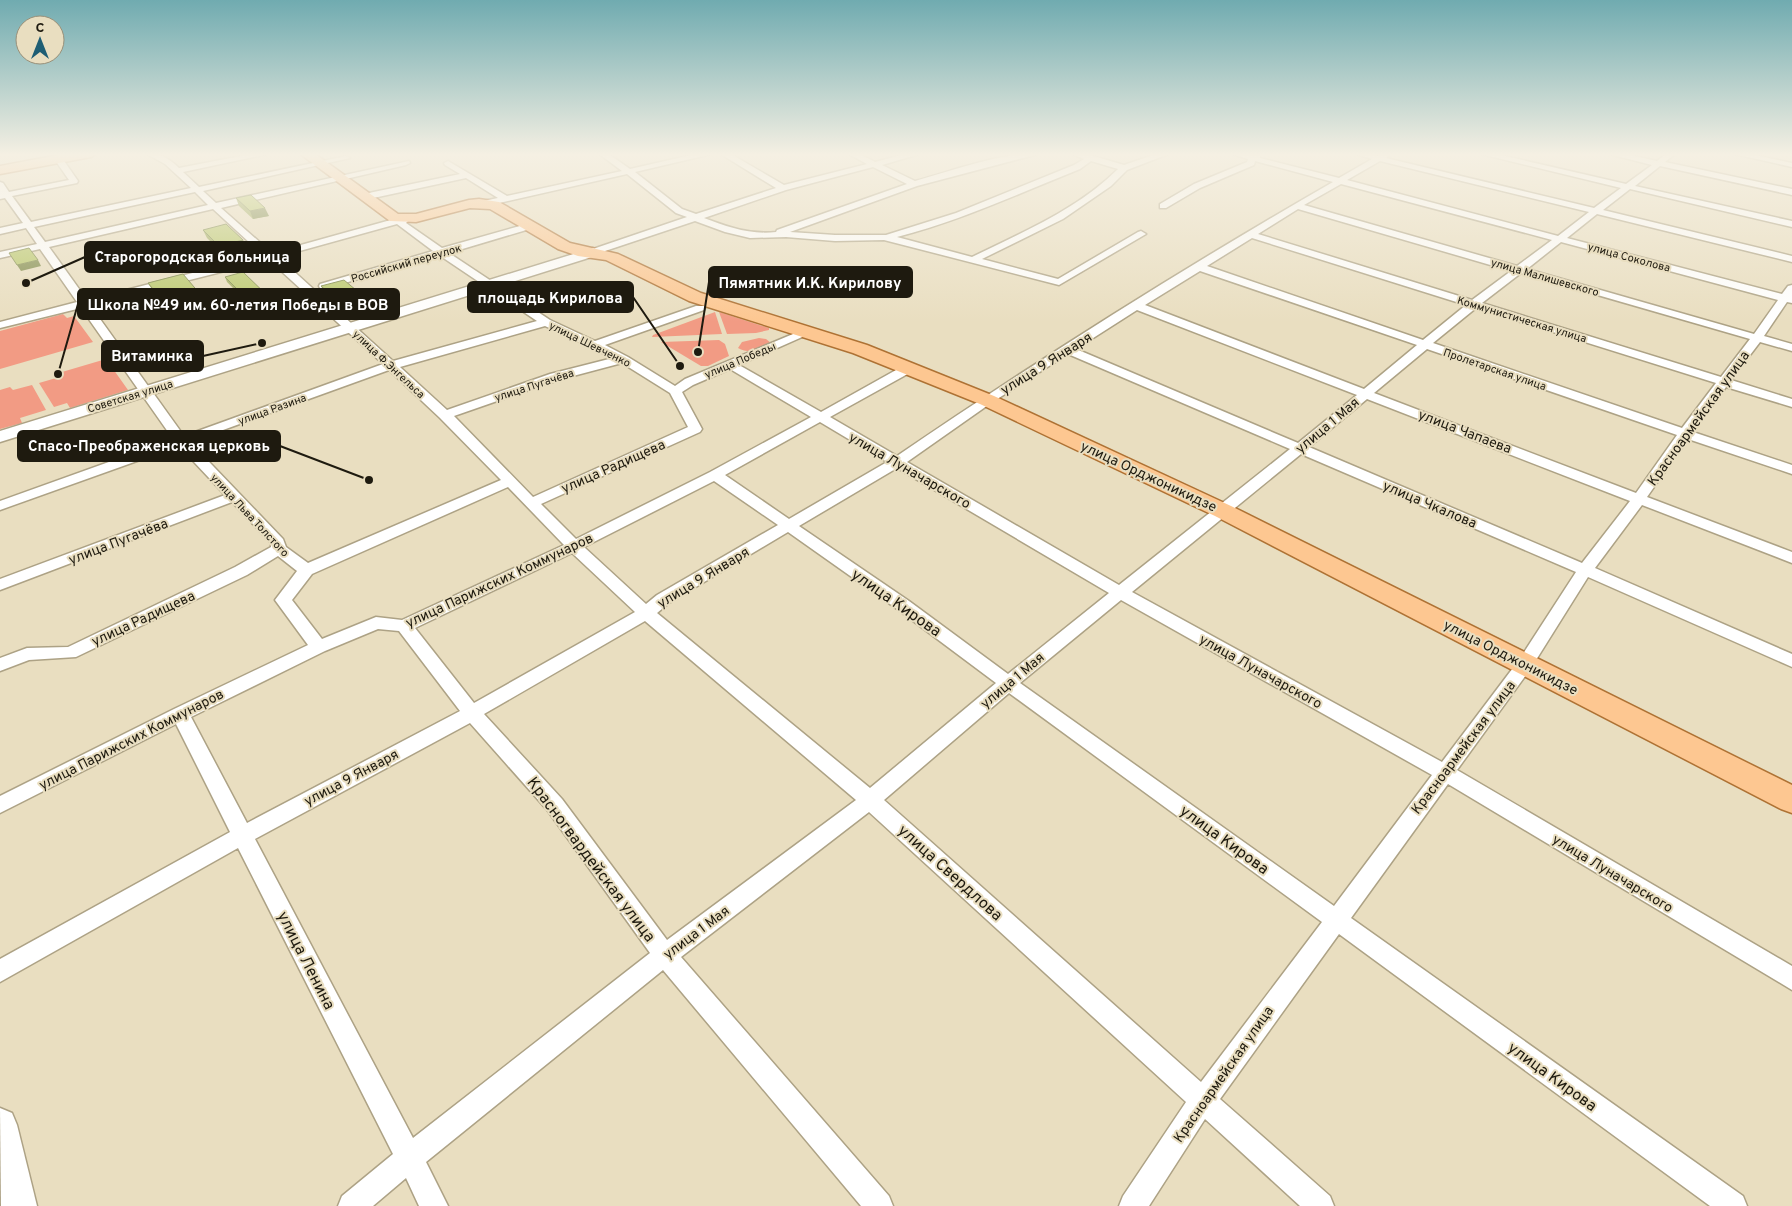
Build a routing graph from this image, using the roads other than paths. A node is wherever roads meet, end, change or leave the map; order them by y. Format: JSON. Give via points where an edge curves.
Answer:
{"nodes":[{"id":1,"x":16,"y":209,"type":"edge"},
{"id":2,"x":102,"y":209,"type":"edge"},
{"id":3,"x":200,"y":209,"type":"edge"},
{"id":4,"x":218,"y":209,"type":"edge"},
{"id":5,"x":383,"y":209,"type":"edge"},
{"id":6,"x":448,"y":209,"type":"edge"},
{"id":7,"x":502,"y":209,"type":"edge"},
{"id":8,"x":677,"y":209,"type":"edge"},
{"id":9,"x":719,"y":209,"type":"edge"},
{"id":10,"x":843,"y":209,"type":"edge"},
{"id":11,"x":968,"y":209,"type":"edge"},
{"id":12,"x":1071,"y":209,"type":"edge"},
{"id":13,"x":1292,"y":209,"type":"edge"},
{"id":14,"x":1308,"y":209,"type":"edge"},
{"id":15,"x":1447,"y":209,"type":"edge"},
{"id":16,"x":1583,"y":209,"type":"edge"},
{"id":17,"x":1597,"y":209,"type":"edge"},
{"id":18,"x":1728,"y":209,"type":"edge"},
{"id":19,"x":1593,"y":212,"type":"junction"},
{"id":20,"x":693,"y":218,"type":"junction"},
{"id":21,"x":405,"y":220,"type":"junction"},
{"id":22,"x":1792,"y":224,"type":"edge"},
{"id":23,"x":29,"y":225,"type":"junction"},
{"id":24,"x":530,"y":226,"type":"junction"},
{"id":25,"x":0,"y":231,"type":"edge"},
{"id":26,"x":1141,"y":234,"type":"dead end"},
{"id":27,"x":767,"y":236,"type":"junction"},
{"id":28,"x":1251,"y":236,"type":"junction"},
{"id":29,"x":884,"y":237,"type":"junction"},
{"id":30,"x":1559,"y":239,"type":"junction"},
{"id":31,"x":42,"y":246,"type":"junction"},
{"id":32,"x":444,"y":252,"type":"junction"},
{"id":33,"x":593,"y":252,"type":"junction"},
{"id":34,"x":0,"y":256,"type":"edge"},
{"id":35,"x":271,"y":256,"type":"junction"},
{"id":36,"x":1792,"y":259,"type":"edge"},
{"id":37,"x":973,"y":260,"type":"junction"},
{"id":38,"x":1199,"y":268,"type":"junction"},
{"id":39,"x":1519,"y":270,"type":"junction"},
{"id":40,"x":488,"y":285,"type":"junction"},
{"id":41,"x":310,"y":290,"type":"junction"},
{"id":42,"x":1790,"y":296,"type":"edge"},
{"id":43,"x":82,"y":303,"type":"junction"},
{"id":44,"x":1474,"y":304,"type":"junction"},
{"id":45,"x":1137,"y":306,"type":"junction"},
{"id":46,"x":700,"y":308,"type":"dead end"},
{"id":47,"x":546,"y":322,"type":"junction"},
{"id":48,"x":0,"y":325,"type":"edge"},
{"id":49,"x":350,"y":327,"type":"junction"},
{"id":50,"x":805,"y":332,"type":"junction"},
{"id":51,"x":1758,"y":338,"type":"junction"},
{"id":52,"x":595,"y":345,"type":"junction"},
{"id":53,"x":1425,"y":345,"type":"junction"},
{"id":54,"x":1792,"y":348,"type":"edge"},
{"id":55,"x":1067,"y":349,"type":"junction"},
{"id":56,"x":624,"y":359,"type":"junction"},
{"id":57,"x":730,"y":364,"type":"junction"},
{"id":58,"x":390,"y":366,"type":"junction"},
{"id":59,"x":909,"y":368,"type":"junction"},
{"id":60,"x":1725,"y":382,"type":"junction"},
{"id":61,"x":146,"y":391,"type":"junction"},
{"id":62,"x":676,"y":391,"type":"junction"},
{"id":63,"x":1364,"y":393,"type":"junction"},
{"id":64,"x":987,"y":400,"type":"junction"},
{"id":65,"x":1792,"y":404,"type":"edge"},
{"id":66,"x":445,"y":415,"type":"junction"},
{"id":67,"x":818,"y":417,"type":"junction"},
{"id":68,"x":1685,"y":433,"type":"junction"},
{"id":69,"x":0,"y":437,"type":"edge"},
{"id":70,"x":181,"y":441,"type":"junction"},
{"id":71,"x":1300,"y":448,"type":"junction"},
{"id":72,"x":898,"y":462,"type":"junction"},
{"id":73,"x":1792,"y":470,"type":"edge"},
{"id":74,"x":715,"y":475,"type":"junction"},
{"id":75,"x":510,"y":481,"type":"junction"},
{"id":76,"x":235,"y":496,"type":"junction"},
{"id":77,"x":1640,"y":499,"type":"junction"},
{"id":78,"x":531,"y":503,"type":"junction"},
{"id":79,"x":0,"y":506,"type":"edge"},
{"id":80,"x":1222,"y":511,"type":"junction"},
{"id":81,"x":789,"y":526,"type":"junction"},
{"id":82,"x":574,"y":546,"type":"junction"},
{"id":83,"x":280,"y":549,"type":"junction"},
{"id":84,"x":1792,"y":558,"type":"edge"},
{"id":85,"x":306,"y":570,"type":"junction"},
{"id":86,"x":1585,"y":570,"type":"junction"},
{"id":87,"x":0,"y":585,"type":"edge"},
{"id":88,"x":1118,"y":592,"type":"junction"},
{"id":89,"x":646,"y":613,"type":"junction"},
{"id":90,"x":404,"y":626,"type":"junction"},
{"id":91,"x":319,"y":647,"type":"junction"},
{"id":92,"x":1792,"y":661,"type":"edge"},
{"id":93,"x":1525,"y":664,"type":"junction"},
{"id":94,"x":0,"y":666,"type":"edge"},
{"id":95,"x":1008,"y":683,"type":"junction"},
{"id":96,"x":472,"y":713,"type":"junction"},
{"id":97,"x":180,"y":714,"type":"junction"},
{"id":98,"x":1444,"y":772,"type":"junction"},
{"id":99,"x":870,"y":800,"type":"junction"},
{"id":100,"x":1792,"y":800,"type":"edge"},
{"id":101,"x":0,"y":805,"type":"edge"},
{"id":102,"x":243,"y":835,"type":"junction"},
{"id":103,"x":1336,"y":919,"type":"junction"},
{"id":104,"x":665,"y":956,"type":"junction"},
{"id":105,"x":0,"y":971,"type":"edge"},
{"id":106,"x":1792,"y":979,"type":"edge"},
{"id":107,"x":1203,"y":1100,"type":"junction"},
{"id":108,"x":0,"y":1125,"type":"edge"},
{"id":109,"x":408,"y":1159,"type":"junction"},
{"id":110,"x":19,"y":1206,"type":"edge"},
{"id":111,"x":352,"y":1206,"type":"edge"},
{"id":112,"x":434,"y":1206,"type":"edge"},
{"id":113,"x":879,"y":1206,"type":"edge"},
{"id":114,"x":1133,"y":1206,"type":"edge"},
{"id":115,"x":1320,"y":1206,"type":"edge"},
{"id":116,"x":1733,"y":1206,"type":"edge"}],
"edges":[{"from":1,"to":23,"type":"street","name":"улица Льва Толстого"},
{"from":2,"to":23,"type":"street"},
{"from":3,"to":31,"type":"street"},
{"from":4,"to":35,"type":"street","name":"улица Ф.Энгельса"},
{"from":5,"to":21,"type":"main road","name":"улица Шевченко"},
{"from":6,"to":21,"type":"main road"},
{"from":7,"to":24,"type":"main road","name":"улица Орджоникидзе"},
{"from":8,"to":20,"type":"street"},
{"from":9,"to":20,"type":"street","name":"Советская улица"},
{"from":10,"to":27,"type":"street"},
{"from":11,"to":29,"type":"street","via":[[908,232]]},
{"from":12,"to":37,"type":"street"},
{"from":13,"to":28,"type":"street","name":"улица 9 Января"},
{"from":14,"to":39,"type":"street","name":"улица Малишевского"},
{"from":15,"to":30,"type":"street","name":"улица Соколова"},
{"from":16,"to":19,"type":"street"},
{"from":17,"to":19,"type":"street","name":"улица 1 Мая"},
{"from":18,"to":22,"type":"street"},
{"from":19,"to":30,"type":"street","name":"улица 1 Мая"},
{"from":19,"to":36,"type":"street"},
{"from":20,"to":27,"type":"street","via":[[728,230]]},
{"from":20,"to":33,"type":"street","name":"Советская улица"},
{"from":21,"to":32,"type":"street","name":"улица Шевченко","via":[[401,224]]},
{"from":21,"to":35,"type":"street"},
{"from":23,"to":25,"type":"street"},
{"from":23,"to":31,"type":"street","name":"улица Льва Толстого"},
{"from":24,"to":32,"type":"street","name":"Российский переулок"},
{"from":24,"to":33,"type":"main road","name":"улица Орджоникидзе","via":[[578,252]]},
{"from":26,"to":37,"type":"street","via":[[1059,282]]},
{"from":27,"to":29,"type":"street"},
{"from":28,"to":38,"type":"street","name":"улица 9 Января"},
{"from":28,"to":44,"type":"street","name":"Коммунистическая улица"},
{"from":29,"to":37,"type":"street"},
{"from":30,"to":39,"type":"street","name":"улица 1 Мая"},
{"from":30,"to":42,"type":"street","name":"улица Соколова"},
{"from":31,"to":34,"type":"street"},
{"from":31,"to":43,"type":"street","name":"улица Льва Толстого"},
{"from":32,"to":40,"type":"street","name":"улица Шевченко"},
{"from":32,"to":41,"type":"street","name":"Российский переулок"},
{"from":33,"to":40,"type":"street","name":"Советская улица"},
{"from":33,"to":50,"type":"main road","name":"улица Орджоникидзе","via":[[612,257],[695,297]]},
{"from":35,"to":41,"type":"street","name":"улица Ф.Энгельса"},
{"from":35,"to":43,"type":"street"},
{"from":38,"to":45,"type":"street","name":"улица 9 Января"},
{"from":38,"to":53,"type":"street","name":"Пролетарская улица"},
{"from":39,"to":44,"type":"street","name":"улица 1 Мая"},
{"from":39,"to":51,"type":"street","name":"улица Малишевского"},
{"from":40,"to":47,"type":"street","name":"улица Шевченко"},
{"from":40,"to":49,"type":"street","name":"Советская улица"},
{"from":41,"to":49,"type":"street","name":"улица Ф.Энгельса"},
{"from":42,"to":51,"type":"street","name":"Красноармейская улица"},
{"from":43,"to":48,"type":"street"},
{"from":43,"to":61,"type":"street","name":"улица Льва Толстого"},
{"from":44,"to":53,"type":"street","name":"улица 1 Мая"},
{"from":44,"to":60,"type":"street","name":"Коммунистическая улица"},
{"from":45,"to":55,"type":"street","name":"улица 9 Января"},
{"from":45,"to":63,"type":"street","name":"улица Чапаева"},
{"from":46,"to":52,"type":"street"},
{"from":47,"to":52,"type":"street","name":"улица Шевченко"},
{"from":47,"to":58,"type":"street","name":"улица Разина"},
{"from":49,"to":58,"type":"street","name":"улица Ф.Энгельса"},
{"from":49,"to":61,"type":"street","name":"Советская улица"},
{"from":50,"to":57,"type":"street","name":"улица Победы"},
{"from":50,"to":59,"type":"main road","name":"улица Орджоникидзе"},
{"from":51,"to":54,"type":"street","name":"улица Малишевского"},
{"from":51,"to":60,"type":"street","name":"Красноармейская улица"},
{"from":52,"to":56,"type":"street","name":"улица Шевченко"},
{"from":53,"to":63,"type":"street","name":"улица 1 Мая"},
{"from":53,"to":68,"type":"street","name":"Пролетарская улица"},
{"from":55,"to":64,"type":"street","name":"улица 9 Января"},
{"from":55,"to":71,"type":"street","name":"улица Чкалова"},
{"from":56,"to":62,"type":"street","name":"улица Шевченко"},
{"from":56,"to":66,"type":"street","name":"улица Пугачёва","via":[[554,377]]},
{"from":57,"to":62,"type":"street","name":"улица Победы"},
{"from":57,"to":67,"type":"street","name":"улица Луначарского"},
{"from":58,"to":66,"type":"street","name":"улица Ф.Энгельса"},
{"from":58,"to":70,"type":"street","name":"улица Разина"},
{"from":59,"to":64,"type":"main road","name":"улица Орджоникидзе"},
{"from":59,"to":67,"type":"street","name":"улица Парижских Коммунаров"},
{"from":60,"to":65,"type":"street","name":"Коммунистическая улица"},
{"from":60,"to":68,"type":"street","name":"Красноармейская улица"},
{"from":61,"to":69,"type":"street","name":"Советская улица"},
{"from":61,"to":70,"type":"street","name":"улица Льва Толстого"},
{"from":62,"to":78,"type":"street","name":"улица Радищева","via":[[695,429]]},
{"from":63,"to":71,"type":"street","name":"улица 1 Мая"},
{"from":63,"to":77,"type":"street","name":"улица Чапаева"},
{"from":64,"to":72,"type":"street","name":"улица 9 Января"},
{"from":64,"to":80,"type":"main road","name":"улица Орджоникидзе"},
{"from":66,"to":75,"type":"street","name":"улица Ф.Энгельса"},
{"from":67,"to":72,"type":"street","name":"улица Луначарского"},
{"from":67,"to":74,"type":"street","name":"улица Парижских Коммунаров"},
{"from":68,"to":73,"type":"street","name":"Пролетарская улица"},
{"from":68,"to":77,"type":"street","name":"Красноармейская улица"},
{"from":70,"to":76,"type":"street","name":"улица Льва Толстого"},
{"from":70,"to":79,"type":"street","name":"улица Разина"},
{"from":71,"to":80,"type":"street","name":"улица 1 Мая"},
{"from":71,"to":86,"type":"street","name":"улица Чкалова"},
{"from":72,"to":81,"type":"street","name":"улица 9 Января"},
{"from":72,"to":88,"type":"street","name":"улица Луначарского"},
{"from":74,"to":81,"type":"street","name":"улица Кирова"},
{"from":74,"to":82,"type":"street","name":"улица Парижских Коммунаров"},
{"from":75,"to":78,"type":"street","name":"улица Ф.Энгельса"},
{"from":75,"to":85,"type":"street"},
{"from":76,"to":83,"type":"street","name":"улица Льва Толстого","via":[[278,542]]},
{"from":76,"to":87,"type":"street","name":"улица Пугачёва"},
{"from":77,"to":84,"type":"street","name":"улица Чапаева"},
{"from":77,"to":86,"type":"street","name":"Красноармейская улица"},
{"from":78,"to":82,"type":"street","name":"улица Ф.Энгельса"},
{"from":80,"to":88,"type":"street","name":"улица 1 Мая"},
{"from":80,"to":93,"type":"main road","name":"улица Орджоникидзе"},
{"from":81,"to":89,"type":"street","name":"улица 9 Января","via":[[662,599]]},
{"from":81,"to":95,"type":"street","name":"улица Кирова"},
{"from":82,"to":89,"type":"street","name":"улица Свердлова"},
{"from":82,"to":90,"type":"street","name":"улица Парижских Коммунаров"},
{"from":83,"to":85,"type":"street","name":"улица Льва Толстого"},
{"from":83,"to":94,"type":"street","name":"улица Радищева","via":[[241,571],[70,652],[27,654]]},
{"from":85,"to":91,"type":"street","via":[[283,600]]},
{"from":86,"to":92,"type":"street","name":"улица Чкалова"},
{"from":86,"to":93,"type":"street","name":"Красноармейская улица"},
{"from":88,"to":95,"type":"street","name":"улица 1 Мая"},
{"from":88,"to":98,"type":"street","name":"улица Луначарского"},
{"from":89,"to":96,"type":"street","name":"улица 9 Января"},
{"from":89,"to":99,"type":"street","name":"улица Свердлова"},
{"from":90,"to":91,"type":"street","name":"улица Парижских Коммунаров","via":[[376,623]]},
{"from":90,"to":96,"type":"street","name":"Красногвардейская улица"},
{"from":91,"to":97,"type":"street","name":"улица Парижских Коммунаров"},
{"from":93,"to":98,"type":"street","name":"Красноармейская улица"},
{"from":93,"to":100,"type":"main road","name":"улица Орджоникидзе"},
{"from":95,"to":99,"type":"street","name":"улица 1 Мая"},
{"from":95,"to":103,"type":"street","name":"улица Кирова"},
{"from":96,"to":102,"type":"street","name":"улица 9 Января"},
{"from":96,"to":104,"type":"street","name":"Красногвардейская улица","via":[[555,805]]},
{"from":97,"to":101,"type":"street","name":"улица Парижских Коммунаров"},
{"from":97,"to":102,"type":"street","name":"улица Ленина"},
{"from":98,"to":103,"type":"street","name":"Красноармейская улица"},
{"from":98,"to":106,"type":"street","name":"улица Луначарского"},
{"from":99,"to":104,"type":"street","name":"улица 1 Мая"},
{"from":99,"to":107,"type":"street","name":"улица Свердлова"},
{"from":102,"to":105,"type":"street","name":"улица 9 Января"},
{"from":102,"to":109,"type":"street","name":"улица Ленина"},
{"from":103,"to":107,"type":"street","name":"Красноармейская улица"},
{"from":103,"to":116,"type":"street","name":"улица Кирова"},
{"from":104,"to":109,"type":"street","name":"улица 1 Мая"},
{"from":104,"to":113,"type":"street","name":"Красногвардейская улица"},
{"from":107,"to":114,"type":"street","name":"Красноармейская улица"},
{"from":107,"to":115,"type":"street","name":"улица Свердлова"},
{"from":108,"to":110,"type":"street"},
{"from":109,"to":111,"type":"street","name":"улица 1 Мая"},
{"from":109,"to":112,"type":"street","name":"улица Ленина"}]}
